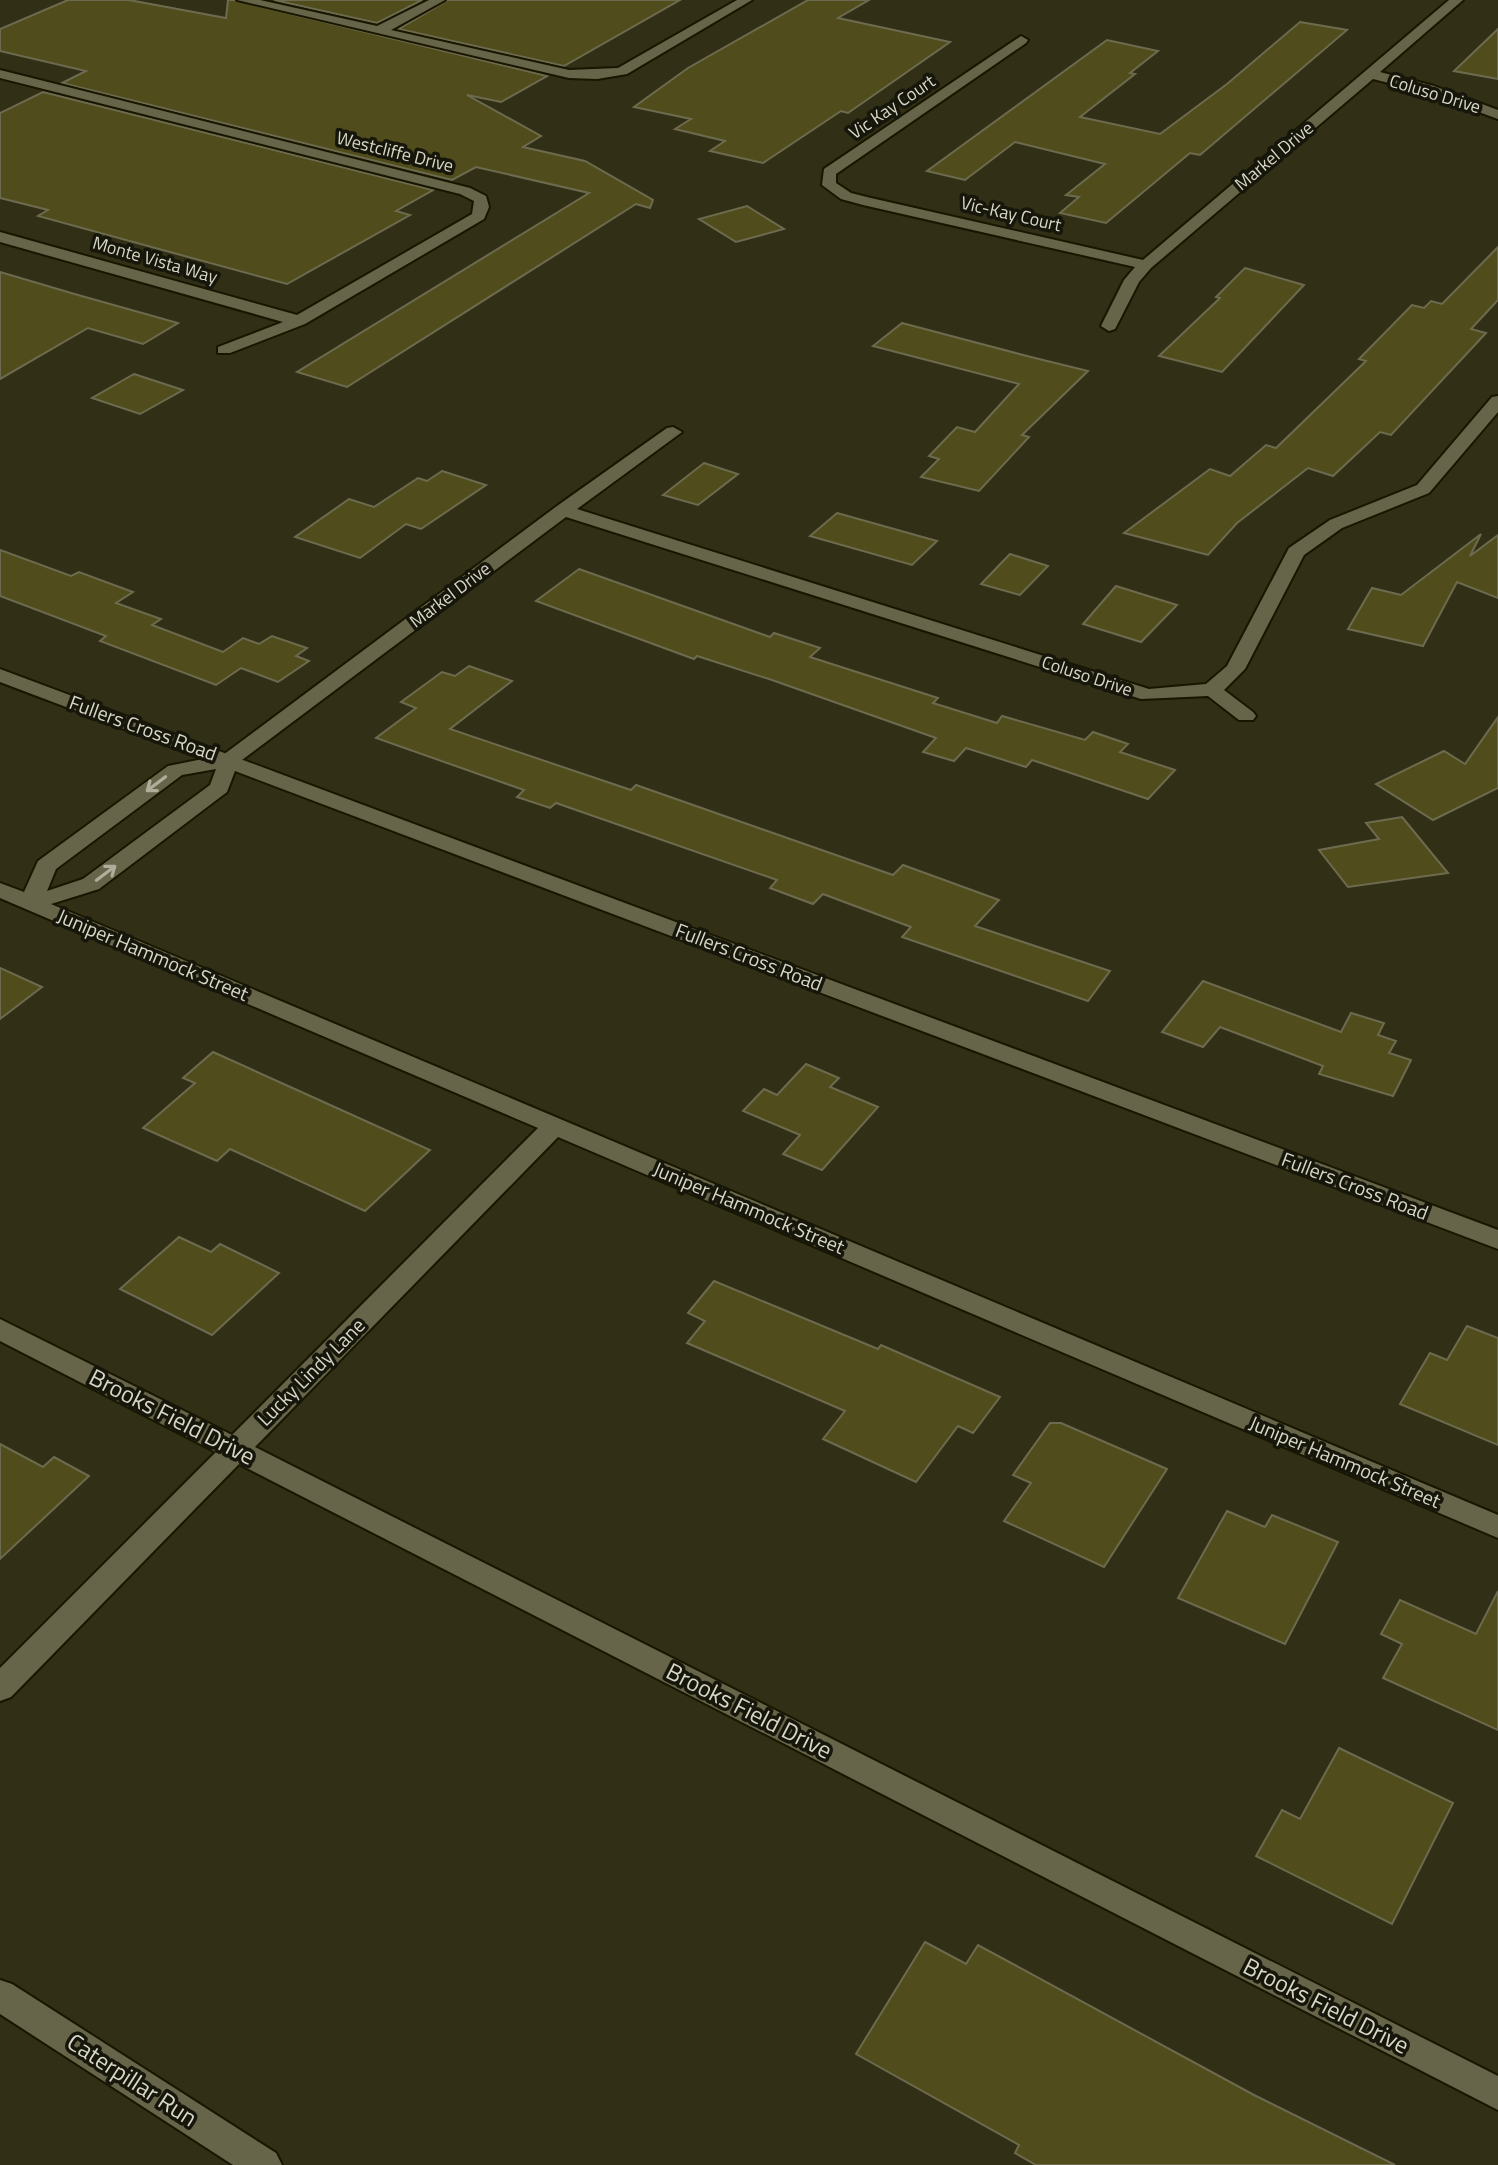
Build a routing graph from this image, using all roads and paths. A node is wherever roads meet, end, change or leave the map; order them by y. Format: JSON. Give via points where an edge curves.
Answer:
{"nodes":[{"id":1,"x":243,"y":0,"type":"edge"},
{"id":2,"x":439,"y":0,"type":"edge"},
{"id":3,"x":746,"y":0,"type":"edge"},
{"id":4,"x":1457,"y":0,"type":"edge"},
{"id":5,"x":378,"y":31,"type":"junction"},
{"id":6,"x":1021,"y":40,"type":"dead end"},
{"id":7,"x":0,"y":74,"type":"edge"},
{"id":8,"x":1371,"y":74,"type":"junction"},
{"id":9,"x":1498,"y":115,"type":"edge"},
{"id":10,"x":868,"y":202,"type":"joint"},
{"id":11,"x":0,"y":237,"type":"edge"},
{"id":12,"x":1146,"y":265,"type":"junction"},
{"id":13,"x":299,"y":321,"type":"junction"},
{"id":14,"x":1109,"y":326,"type":"dead end"},
{"id":15,"x":224,"y":350,"type":"dead end"},
{"id":16,"x":1498,"y":401,"type":"edge"},
{"id":17,"x":673,"y":432,"type":"dead end"},
{"id":18,"x":563,"y":510,"type":"junction"},
{"id":19,"x":0,"y":675,"type":"edge"},
{"id":20,"x":1212,"y":690,"type":"junction"},
{"id":21,"x":1246,"y":716,"type":"dead end"},
{"id":22,"x":229,"y":760,"type":"junction"},
{"id":23,"x":0,"y":890,"type":"edge"},
{"id":24,"x":31,"y":903,"type":"junction"},
{"id":25,"x":555,"y":1126,"type":"junction"},
{"id":26,"x":1498,"y":1240,"type":"edge"},
{"id":27,"x":0,"y":1329,"type":"edge"},
{"id":28,"x":234,"y":1449,"type":"junction"},
{"id":29,"x":1498,"y":1527,"type":"edge"},
{"id":30,"x":0,"y":1688,"type":"edge"},
{"id":31,"x":0,"y":1995,"type":"edge"},
{"id":32,"x":1498,"y":2094,"type":"edge"},
{"id":33,"x":264,"y":2165,"type":"edge"}],
"edges":[{"from":1,"to":5,"type":"street"},
{"from":2,"to":5,"type":"street"},
{"from":3,"to":5,"type":"street","via":[[622,71],[597,75],[569,74]]},
{"from":4,"to":8,"type":"street","name":"Markel Drive"},
{"from":6,"to":10,"type":"street","name":"Vic Kay Court","via":[[829,172],[829,185]]},
{"from":7,"to":13,"type":"street","name":"Westcliffe Drive","via":[[481,199],[479,216]]},
{"from":8,"to":9,"type":"street","name":"Coluso Drive"},
{"from":8,"to":12,"type":"street","name":"Markel Drive"},
{"from":10,"to":12,"type":"street","name":"Vic-Kay Court"},
{"from":11,"to":13,"type":"street","name":"Monte Vista Way"},
{"from":12,"to":14,"type":"street","name":"Markel Drive","via":[[1132,280]]},
{"from":13,"to":15,"type":"street","name":"Westcliffe Drive"},
{"from":16,"to":20,"type":"street","via":[[1423,489],[1336,524],[1296,552],[1235,669]]},
{"from":17,"to":18,"type":"street","name":"Markel Drive"},
{"from":18,"to":20,"type":"street","name":"Coluso Drive","via":[[1148,695]]},
{"from":18,"to":22,"type":"street","name":"Markel Drive"},
{"from":19,"to":22,"type":"street","name":"Fullers Cross Road"},
{"from":20,"to":21,"type":"street"},
{"from":24,"to":22,"type":"street","one_way":true,"via":[[91,884],[220,788]]},
{"from":22,"to":24,"type":"street","one_way":true,"via":[[175,770],[46,866]]},
{"from":22,"to":26,"type":"street","name":"Fullers Cross Road"},
{"from":23,"to":24,"type":"street","name":"Juniper Hammock Street"},
{"from":24,"to":25,"type":"street","name":"Juniper Hammock Street"},
{"from":25,"to":28,"type":"street","name":"Lucky Lindy Lane"},
{"from":25,"to":29,"type":"street","name":"Juniper Hammock Street"},
{"from":27,"to":28,"type":"street","name":"Brooks Field Drive"},
{"from":28,"to":30,"type":"street","name":"Lucky Lindy Lane"},
{"from":28,"to":32,"type":"street","name":"Brooks Field Drive"},
{"from":31,"to":33,"type":"street","name":"Caterpillar Run"}]}
